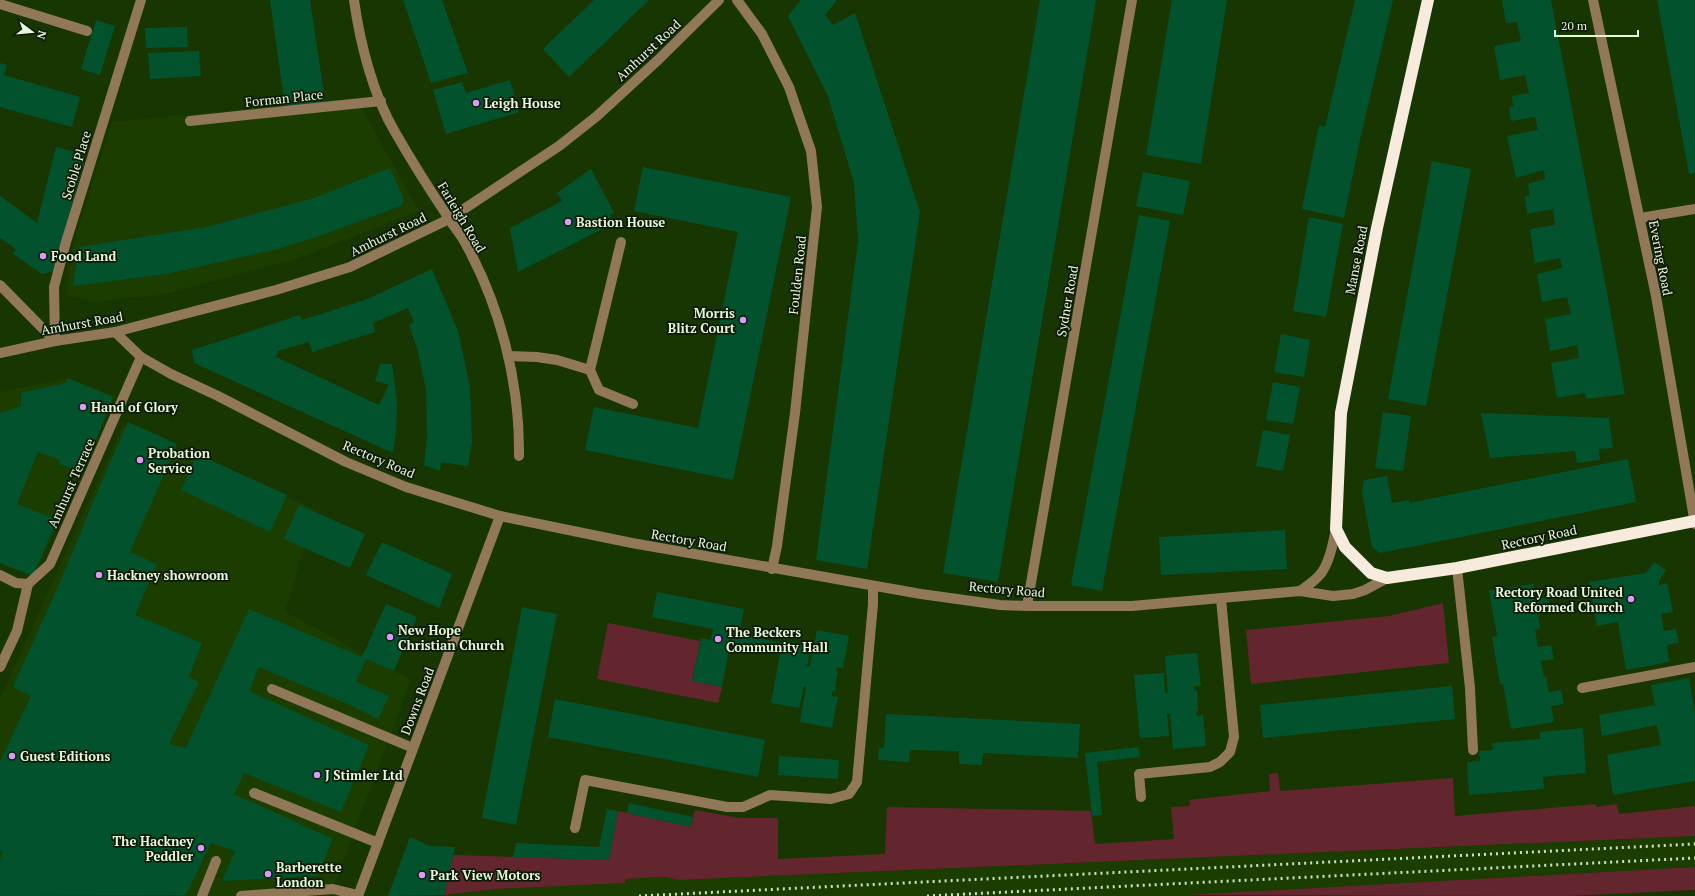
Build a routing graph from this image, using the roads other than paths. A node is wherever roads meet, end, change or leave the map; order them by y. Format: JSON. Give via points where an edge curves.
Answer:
{"nodes":[{"id":1,"x":141,"y":0,"type":"edge"},
{"id":2,"x":354,"y":0,"type":"edge"},
{"id":3,"x":719,"y":0,"type":"edge"},
{"id":4,"x":737,"y":0,"type":"edge"},
{"id":5,"x":1132,"y":0,"type":"edge"},
{"id":6,"x":1428,"y":0,"type":"edge"},
{"id":7,"x":1593,"y":0,"type":"edge"},
{"id":8,"x":0,"y":4,"type":"edge"},
{"id":9,"x":87,"y":31,"type":"dead end"},
{"id":10,"x":381,"y":101,"type":"junction"},
{"id":11,"x":190,"y":121,"type":"dead end"},
{"id":12,"x":1695,"y":209,"type":"edge"},
{"id":13,"x":1640,"y":218,"type":"junction"},
{"id":14,"x":449,"y":219,"type":"junction"},
{"id":15,"x":621,"y":242,"type":"dead end"},
{"id":16,"x":0,"y":285,"type":"edge"},
{"id":17,"x":115,"y":332,"type":"junction"},
{"id":18,"x":55,"y":341,"type":"junction"},
{"id":19,"x":0,"y":353,"type":"edge"},
{"id":20,"x":508,"y":356,"type":"junction"},
{"id":21,"x":141,"y":357,"type":"junction"},
{"id":22,"x":590,"y":370,"type":"junction"},
{"id":23,"x":633,"y":404,"type":"dead end"},
{"id":24,"x":519,"y":456,"type":"dead end"},
{"id":25,"x":500,"y":516,"type":"junction"},
{"id":26,"x":1695,"y":521,"type":"edge"},
{"id":27,"x":1695,"y":524,"type":"edge"},
{"id":28,"x":1336,"y":529,"type":"junction"},
{"id":29,"x":1457,"y":568,"type":"junction"},
{"id":30,"x":772,"y":569,"type":"junction"},
{"id":31,"x":0,"y":575,"type":"edge"},
{"id":32,"x":1387,"y":578,"type":"junction"},
{"id":33,"x":28,"y":584,"type":"junction"},
{"id":34,"x":873,"y":586,"type":"junction"},
{"id":35,"x":1300,"y":591,"type":"junction"},
{"id":36,"x":1221,"y":599,"type":"junction"},
{"id":37,"x":1027,"y":606,"type":"junction"},
{"id":38,"x":0,"y":667,"type":"edge"},
{"id":39,"x":1695,"y":667,"type":"edge"},
{"id":40,"x":1582,"y":688,"type":"dead end"},
{"id":41,"x":272,"y":689,"type":"dead end"},
{"id":42,"x":413,"y":748,"type":"junction"},
{"id":43,"x":1473,"y":750,"type":"dead end"},
{"id":44,"x":254,"y":793,"type":"dead end"},
{"id":45,"x":1141,"y":797,"type":"dead end"},
{"id":46,"x":576,"y":828,"type":"dead end"},
{"id":47,"x":378,"y":843,"type":"junction"},
{"id":48,"x":216,"y":861,"type":"dead end"},
{"id":49,"x":358,"y":895,"type":"edge"},
{"id":50,"x":202,"y":896,"type":"edge"},
{"id":51,"x":241,"y":896,"type":"edge"}],
"edges":[{"from":1,"to":18,"type":"street","name":"Scoble Place","via":[[54,287]]},
{"from":2,"to":10,"type":"street","name":"Farleigh Road","via":[[357,23]]},
{"from":3,"to":14,"type":"street","name":"Amhurst Road","via":[[597,116],[558,146]]},
{"from":4,"to":30,"type":"street","name":"Foulden Road","via":[[762,34],[789,86],[810,150],[817,207],[795,413]]},
{"from":5,"to":37,"type":"street","name":"Sydner Road"},
{"from":6,"to":28,"type":"highway","name":"Manse Road","via":[[1377,228],[1341,413]]},
{"from":7,"to":13,"type":"street","name":"Evering Road"},
{"from":8,"to":9,"type":"street"},
{"from":10,"to":11,"type":"street","name":"Forman Place"},
{"from":10,"to":14,"type":"street","name":"Farleigh Road","via":[[394,131]]},
{"from":12,"to":13,"type":"street"},
{"from":13,"to":26,"type":"street","name":"Evering Road"},
{"from":14,"to":17,"type":"street","name":"Amhurst Road","via":[[350,267],[276,290]]},
{"from":14,"to":20,"type":"street","name":"Farleigh Road","via":[[463,239],[488,289]]},
{"from":15,"to":22,"type":"street"},
{"from":16,"to":18,"type":"street"},
{"from":17,"to":18,"type":"street","name":"Amhurst Road"},
{"from":17,"to":21,"type":"street","name":"Rectory Road"},
{"from":18,"to":19,"type":"street","name":"Amhurst Road"},
{"from":20,"to":22,"type":"street","via":[[557,360]]},
{"from":20,"to":24,"type":"street","name":"Farleigh Road","via":[[519,432]]},
{"from":21,"to":25,"type":"street","name":"Rectory Road","via":[[346,462],[406,487]]},
{"from":21,"to":33,"type":"street","name":"Amhurst Terrace","via":[[50,564]]},
{"from":22,"to":23,"type":"street","via":[[599,390]]},
{"from":25,"to":30,"type":"street","name":"Rectory Road"},
{"from":25,"to":42,"type":"street","name":"Downs Road"},
{"from":26,"to":27,"type":"street","name":"Evering Road"},
{"from":26,"to":29,"type":"highway","name":"Rectory Road"},
{"from":28,"to":32,"type":"highway","name":"Rectory Road","via":[[1345,547],[1371,573]]},
{"from":28,"to":35,"type":"street","via":[[1323,572]]},
{"from":29,"to":32,"type":"highway","name":"Rectory Road"},
{"from":29,"to":43,"type":"street","via":[[1470,688]]},
{"from":30,"to":34,"type":"street","name":"Rectory Road"},
{"from":31,"to":33,"type":"street"},
{"from":32,"to":35,"type":"street","name":"Rectory Road","via":[[1353,594],[1333,596]]},
{"from":33,"to":38,"type":"street","via":[[17,631]]},
{"from":34,"to":37,"type":"street","name":"Rectory Road","via":[[1000,605]]},
{"from":34,"to":46,"type":"street","via":[[857,782],[849,794],[831,799],[770,796],[743,807],[728,807],[585,780]]},
{"from":35,"to":36,"type":"street","name":"Rectory Road"},
{"from":36,"to":37,"type":"street","name":"Rectory Road","via":[[1132,606]]},
{"from":36,"to":45,"type":"street","via":[[1233,746],[1226,757],[1210,767],[1139,774]]},
{"from":39,"to":40,"type":"street"},
{"from":41,"to":42,"type":"street"},
{"from":42,"to":47,"type":"street","name":"Downs Road"},
{"from":44,"to":47,"type":"street"},
{"from":47,"to":49,"type":"street","name":"Downs Road"},
{"from":48,"to":50,"type":"street"},
{"from":49,"to":51,"type":"street","via":[[333,889]]}]}
